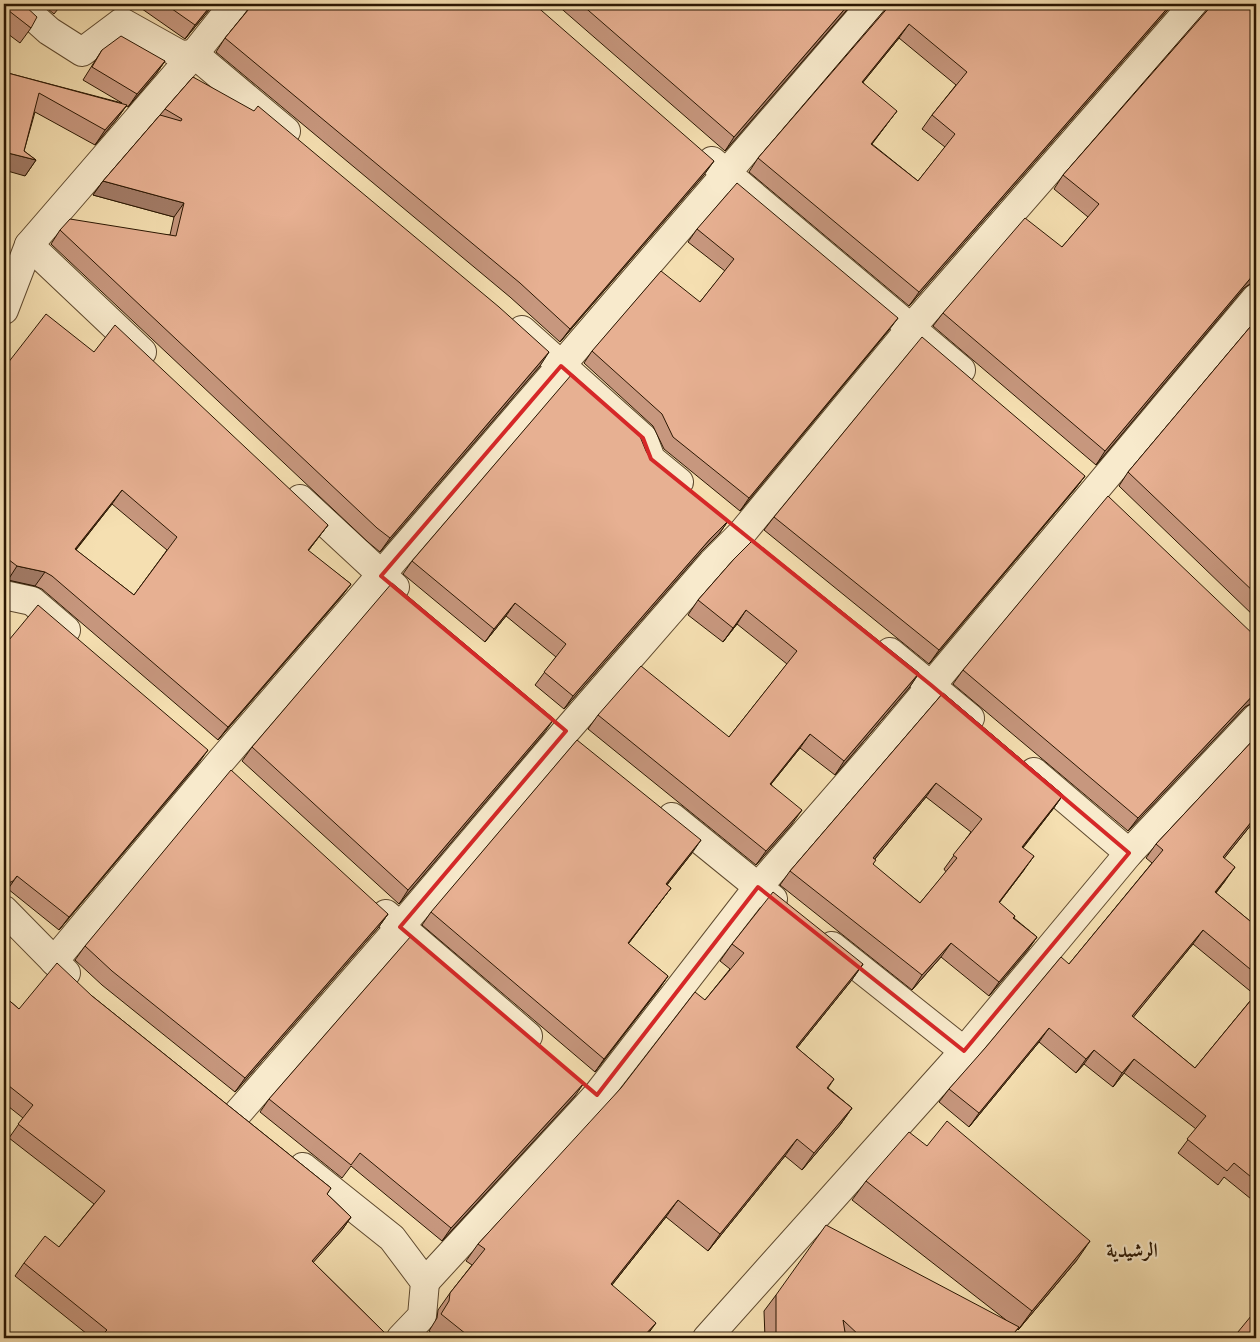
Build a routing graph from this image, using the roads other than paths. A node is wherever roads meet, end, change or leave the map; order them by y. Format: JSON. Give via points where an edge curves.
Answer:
{"nodes":[{"id":1,"x":19,"y":4,"type":"edge"},
{"id":2,"x":234,"y":4,"type":"edge"},
{"id":3,"x":872,"y":4,"type":"edge"},
{"id":4,"x":1194,"y":4,"type":"edge"},
{"id":5,"x":194,"y":54,"type":"junction"},
{"id":6,"x":696,"y":147,"type":"edge"},
{"id":7,"x":308,"y":150,"type":"edge"},
{"id":8,"x":726,"y":173,"type":"junction"},
{"id":9,"x":28,"y":245,"type":"junction"},
{"id":10,"x":1256,"y":298,"type":"edge"},
{"id":11,"x":4,"y":310,"type":"edge"},
{"id":12,"x":506,"y":316,"type":"edge"},
{"id":13,"x":911,"y":328,"type":"junction"},
{"id":14,"x":158,"y":366,"type":"edge"},
{"id":15,"x":561,"y":366,"type":"junction"},
{"id":16,"x":978,"y":385,"type":"edge"},
{"id":17,"x":280,"y":481,"type":"edge"},
{"id":18,"x":1089,"y":481,"type":"junction"},
{"id":19,"x":696,"y":496,"type":"edge"},
{"id":20,"x":1118,"y":507,"type":"edge"},
{"id":21,"x":719,"y":514,"type":"edge"},
{"id":22,"x":742,"y":533,"type":"junction"},
{"id":23,"x":765,"y":551,"type":"edge"},
{"id":24,"x":381,"y":576,"type":"junction"},
{"id":25,"x":4,"y":595,"type":"edge"},
{"id":26,"x":411,"y":600,"type":"edge"},
{"id":27,"x":871,"y":636,"type":"edge"},
{"id":28,"x":84,"y":646,"type":"edge"},
{"id":29,"x":931,"y":685,"type":"junction"},
{"id":30,"x":544,"y":712,"type":"edge"},
{"id":31,"x":1256,"y":718,"type":"edge"},
{"id":32,"x":566,"y":731,"type":"junction"},
{"id":33,"x":992,"y":737,"type":"edge"},
{"id":34,"x":589,"y":749,"type":"edge"},
{"id":35,"x":212,"y":755,"type":"junction"},
{"id":36,"x":1015,"y":756,"type":"edge"},
{"id":37,"x":241,"y":782,"type":"edge"},
{"id":38,"x":651,"y":800,"type":"edge"},
{"id":39,"x":1129,"y":853,"type":"junction"},
{"id":40,"x":758,"y":887,"type":"junction"},
{"id":41,"x":371,"y":900,"type":"edge"},
{"id":42,"x":4,"y":910,"type":"edge"},
{"id":43,"x":789,"y":911,"type":"edge"},
{"id":44,"x":400,"y":926,"type":"junction"},
{"id":45,"x":812,"y":930,"type":"edge"},
{"id":46,"x":54,"y":961,"type":"junction"},
{"id":47,"x":86,"y":991,"type":"edge"},
{"id":48,"x":544,"y":1050,"type":"edge"},
{"id":49,"x":964,"y":1051,"type":"junction"},
{"id":50,"x":214,"y":1096,"type":"edge"},
{"id":51,"x":283,"y":1151,"type":"edge"},
{"id":52,"x":425,"y":1282,"type":"junction"},
{"id":53,"x":716,"y":1334,"type":"edge"},
{"id":54,"x":401,"y":1338,"type":"edge"}],
"edges":[{"from":1,"to":5,"type":"street","via":[[48,31],[82,52],[122,22],[181,55]]},
{"from":2,"to":5,"type":"street"},
{"from":3,"to":8,"type":"street"},
{"from":4,"to":13,"type":"street"},
{"from":5,"to":7,"type":"street"},
{"from":5,"to":9,"type":"street"},
{"from":6,"to":8,"type":"street"},
{"from":8,"to":13,"type":"street"},
{"from":8,"to":15,"type":"street"},
{"from":9,"to":11,"type":"street"},
{"from":9,"to":14,"type":"street"},
{"from":10,"to":18,"type":"street"},
{"from":12,"to":15,"type":"street"},
{"from":13,"to":16,"type":"street"},
{"from":13,"to":22,"type":"street"},
{"from":15,"to":19,"type":"street","via":[[643,438],[651,459]]},
{"from":15,"to":24,"type":"street"},
{"from":17,"to":24,"type":"street"},
{"from":18,"to":20,"type":"street"},
{"from":18,"to":29,"type":"street"},
{"from":21,"to":22,"type":"street"},
{"from":22,"to":23,"type":"street"},
{"from":22,"to":32,"type":"street"},
{"from":24,"to":26,"type":"street"},
{"from":24,"to":35,"type":"street"},
{"from":25,"to":28,"type":"street","via":[[32,601]]},
{"from":27,"to":29,"type":"street"},
{"from":29,"to":33,"type":"street"},
{"from":29,"to":40,"type":"street"},
{"from":30,"to":32,"type":"street"},
{"from":31,"to":39,"type":"street"},
{"from":32,"to":34,"type":"street"},
{"from":32,"to":44,"type":"street"},
{"from":35,"to":37,"type":"street"},
{"from":35,"to":46,"type":"street"},
{"from":36,"to":39,"type":"street"},
{"from":38,"to":40,"type":"street"},
{"from":39,"to":49,"type":"street"},
{"from":40,"to":43,"type":"street"},
{"from":40,"to":52,"type":"street"},
{"from":41,"to":44,"type":"street"},
{"from":42,"to":46,"type":"street"},
{"from":44,"to":48,"type":"street"},
{"from":44,"to":50,"type":"street","via":[[245,1120]]},
{"from":45,"to":49,"type":"street"},
{"from":46,"to":47,"type":"street"},
{"from":49,"to":53,"type":"street"},
{"from":51,"to":52,"type":"street","via":[[392,1238]]},
{"from":52,"to":54,"type":"street","via":[[422,1316]]}]}
